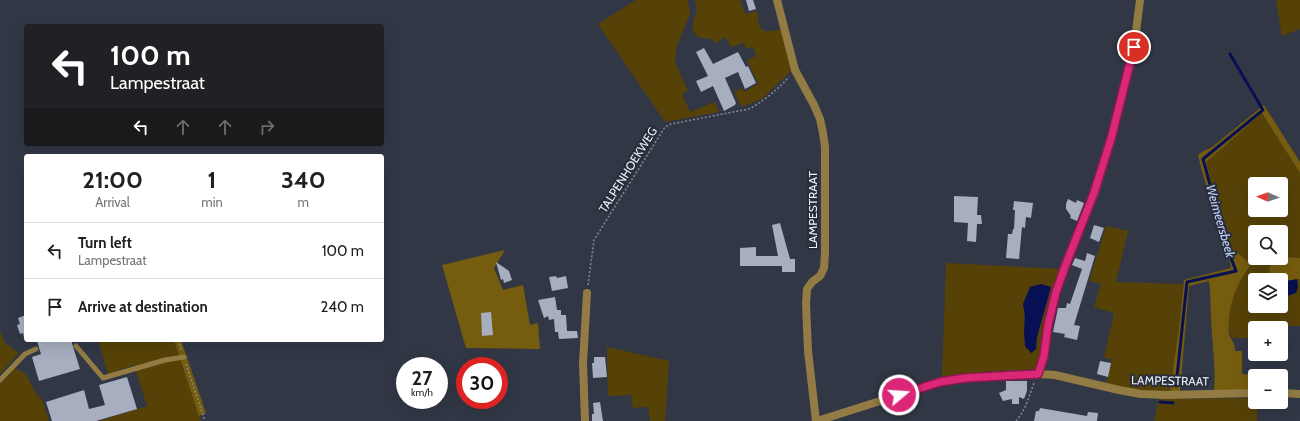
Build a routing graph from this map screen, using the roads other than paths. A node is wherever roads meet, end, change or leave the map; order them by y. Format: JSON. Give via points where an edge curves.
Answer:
{"nodes":[{"id":1,"x":777,"y":0,"type":"edge"},
{"id":2,"x":1140,"y":0,"type":"edge"},
{"id":3,"x":587,"y":293,"type":"road end"},
{"id":4,"x":76,"y":346,"type":"dead end"},
{"id":5,"x":36,"y":349,"type":"dead end"},
{"id":6,"x":184,"y":357,"type":"road end"},
{"id":7,"x":1038,"y":374,"type":"junction"},
{"id":8,"x":0,"y":380,"type":"edge"},
{"id":9,"x":1248,"y":393,"type":"edge"},
{"id":10,"x":1288,"y":393,"type":"edge"},
{"id":11,"x":1300,"y":394,"type":"edge"},
{"id":12,"x":584,"y":421,"type":"edge"},
{"id":13,"x":816,"y":421,"type":"edge"}],
"edges":[{"from":1,"to":13,"type":"street","name":"LAMPESTRAAT","via":[[795,70],[820,119],[824,147],[826,253],[820,276],[807,289],[806,303],[808,351]]},
{"from":2,"to":7,"type":"street","via":[[1134,47],[1111,139],[1094,193],[1056,292],[1044,356]]},
{"from":3,"to":12,"type":"street","via":[[583,363]]},
{"from":4,"to":6,"type":"lane","via":[[103,378]]},
{"from":5,"to":8,"type":"lane","via":[[25,354]]},
{"from":7,"to":9,"type":"street","name":"LAMPESTRAAT","via":[[1055,375],[1141,394]]},
{"from":7,"to":13,"type":"street","name":"LAMPESTRAAT","via":[[940,382]]},
{"from":10,"to":11,"type":"street"}]}
